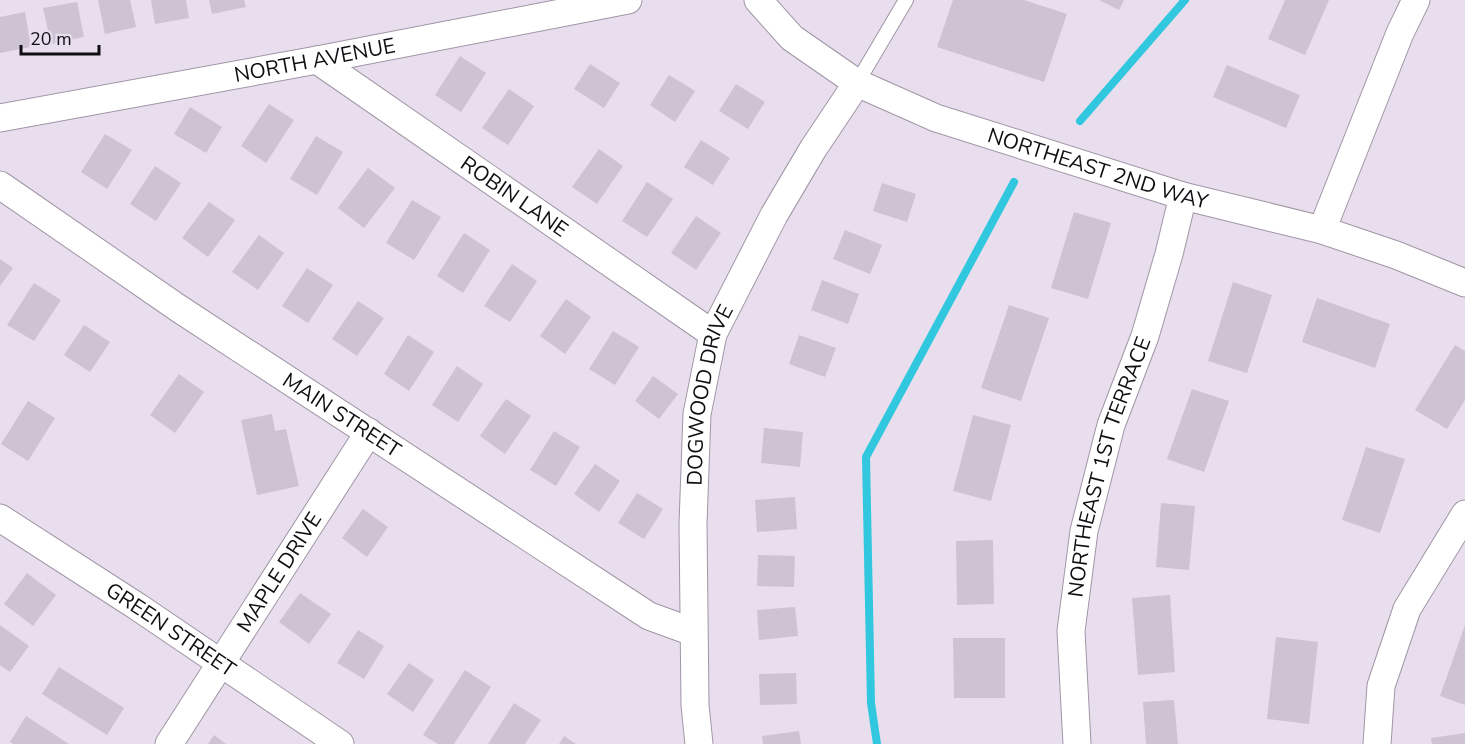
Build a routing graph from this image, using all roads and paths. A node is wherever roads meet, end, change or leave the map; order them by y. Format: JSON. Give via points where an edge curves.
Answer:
{"nodes":[{"id":1,"x":628,"y":0,"type":"edge"},
{"id":2,"x":758,"y":0,"type":"edge"},
{"id":3,"x":906,"y":0,"type":"edge"},
{"id":4,"x":1416,"y":0,"type":"edge"},
{"id":5,"x":317,"y":60,"type":"junction"},
{"id":6,"x":857,"y":83,"type":"junction"},
{"id":7,"x":0,"y":118,"type":"edge"},
{"id":8,"x":0,"y":184,"type":"edge"},
{"id":9,"x":1183,"y":196,"type":"junction"},
{"id":10,"x":1322,"y":230,"type":"junction"},
{"id":11,"x":1465,"y":284,"type":"edge"},
{"id":12,"x":713,"y":334,"type":"junction"},
{"id":13,"x":369,"y":432,"type":"junction"},
{"id":14,"x":1465,"y":513,"type":"edge"},
{"id":15,"x":0,"y":518,"type":"edge"},
{"id":16,"x":693,"y":632,"type":"junction"},
{"id":17,"x":221,"y":663,"type":"junction"},
{"id":18,"x":169,"y":744,"type":"edge"},
{"id":19,"x":340,"y":744,"type":"edge"},
{"id":20,"x":699,"y":744,"type":"edge"},
{"id":21,"x":1077,"y":744,"type":"edge"},
{"id":22,"x":1377,"y":744,"type":"edge"}],
"edges":[{"from":1,"to":5,"type":"street","name":"NORTH AVENUE"},
{"from":2,"to":6,"type":"street","name":"NORTHEAST 2ND WAY","via":[[792,38]]},
{"from":3,"to":6,"type":"lane"},
{"from":4,"to":10,"type":"street"},
{"from":5,"to":7,"type":"street","name":"NORTH AVENUE"},
{"from":5,"to":12,"type":"street","name":"ROBIN LANE"},
{"from":6,"to":9,"type":"street","name":"NORTHEAST 2ND WAY","via":[[936,118]]},
{"from":6,"to":12,"type":"street","name":"DOGWOOD DRIVE","via":[[774,215]]},
{"from":8,"to":13,"type":"street","name":"MAIN STREET","via":[[177,308]]},
{"from":9,"to":10,"type":"street","name":"NORTHEAST 2ND WAY"},
{"from":9,"to":21,"type":"street","name":"NORTHEAST 1ST TERRACE","via":[[1145,336],[1111,425],[1084,531],[1071,631]]},
{"from":10,"to":11,"type":"street","name":"NORTHEAST 2ND WAY"},
{"from":12,"to":16,"type":"street","name":"DOGWOOD DRIVE","via":[[697,414]]},
{"from":13,"to":16,"type":"street","name":"MAIN STREET","via":[[648,616]]},
{"from":13,"to":17,"type":"street","name":"MAPLE DRIVE"},
{"from":14,"to":22,"type":"street","via":[[1407,609],[1381,686]]},
{"from":15,"to":17,"type":"street","name":"GREEN STREET"},
{"from":16,"to":20,"type":"street","name":"DOGWOOD DRIVE"},
{"from":17,"to":18,"type":"street","name":"MAPLE DRIVE"},
{"from":17,"to":19,"type":"street","name":"GREEN STREET"}]}
